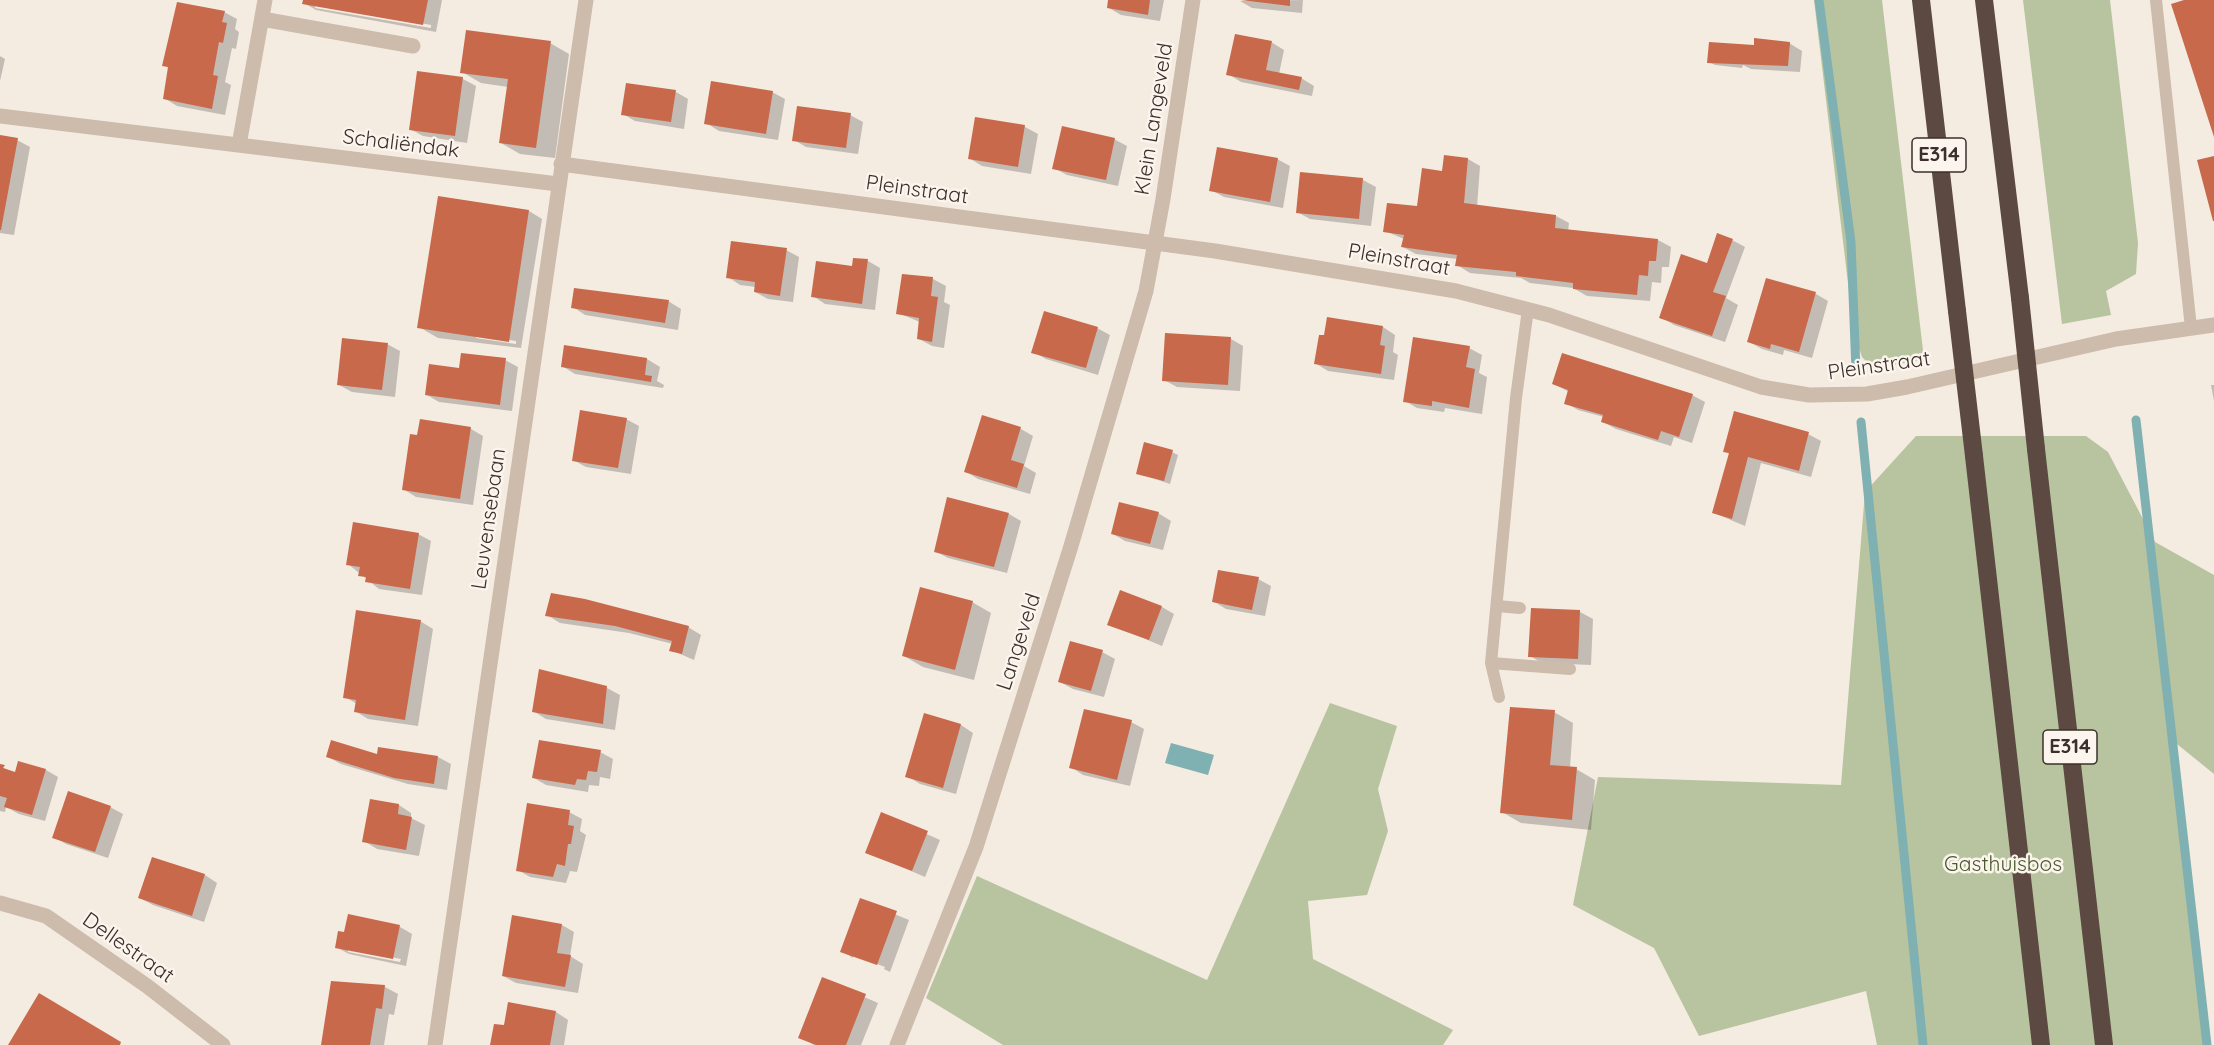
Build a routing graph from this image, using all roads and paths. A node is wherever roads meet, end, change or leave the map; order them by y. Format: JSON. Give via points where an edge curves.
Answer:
{"nodes":[{"id":1,"x":265,"y":0,"type":"edge"},
{"id":2,"x":586,"y":0,"type":"edge"},
{"id":3,"x":1193,"y":0,"type":"edge"},
{"id":4,"x":1921,"y":0,"type":"edge"},
{"id":5,"x":1984,"y":0,"type":"edge"},
{"id":6,"x":2157,"y":0,"type":"edge"},
{"id":7,"x":262,"y":20,"type":"junction"},
{"id":8,"x":413,"y":45,"type":"dead end"},
{"id":9,"x":0,"y":116,"type":"edge"},
{"id":10,"x":239,"y":145,"type":"junction"},
{"id":11,"x":561,"y":164,"type":"junction"},
{"id":12,"x":558,"y":184,"type":"junction"},
{"id":13,"x":1155,"y":243,"type":"junction"},
{"id":14,"x":1528,"y":309,"type":"junction"},
{"id":15,"x":2214,"y":325,"type":"edge"},
{"id":16,"x":2191,"y":328,"type":"junction"},
{"id":17,"x":1497,"y":606,"type":"junction"},
{"id":18,"x":1520,"y":608,"type":"dead end"},
{"id":19,"x":1491,"y":663,"type":"junction"},
{"id":20,"x":1570,"y":669,"type":"dead end"},
{"id":21,"x":1499,"y":697,"type":"dead end"},
{"id":22,"x":0,"y":903,"type":"edge"},
{"id":23,"x":224,"y":1045,"type":"edge"},
{"id":24,"x":435,"y":1045,"type":"edge"},
{"id":25,"x":897,"y":1045,"type":"edge"},
{"id":26,"x":2041,"y":1045,"type":"edge"},
{"id":27,"x":2104,"y":1045,"type":"edge"}],
"edges":[{"from":1,"to":7,"type":"street"},
{"from":2,"to":11,"type":"street","name":"Leuvensebaan"},
{"from":3,"to":13,"type":"street","name":"Klein Langeveld"},
{"from":4,"to":26,"type":"highway","number":"E314","bridge":true},
{"from":5,"to":27,"type":"highway","number":"E314","bridge":true},
{"from":6,"to":16,"type":"lane"},
{"from":7,"to":8,"type":"street"},
{"from":7,"to":10,"type":"street"},
{"from":9,"to":10,"type":"street","name":"Schaliëndak"},
{"from":10,"to":12,"type":"street","name":"Schaliëndak"},
{"from":11,"to":12,"type":"street","name":"Leuvensebaan"},
{"from":11,"to":13,"type":"street","name":"Pleinstraat"},
{"from":12,"to":24,"type":"street","name":"Leuvensebaan"},
{"from":13,"to":14,"type":"street","name":"Pleinstraat","via":[[1456,291]]},
{"from":13,"to":25,"type":"street","name":"Langeveld","via":[[1146,291],[1071,546],[976,847]]},
{"from":14,"to":16,"type":"street","name":"Pleinstraat","via":[[1761,387],[1809,395],[1867,394],[1907,387],[2116,339]]},
{"from":14,"to":17,"type":"lane"},
{"from":15,"to":16,"type":"street","name":"Pleinstraat"},
{"from":17,"to":18,"type":"lane"},
{"from":17,"to":19,"type":"lane"},
{"from":19,"to":20,"type":"lane"},
{"from":19,"to":21,"type":"lane"},
{"from":22,"to":23,"type":"street","name":"Dellestraat","via":[[46,916]]}]}
